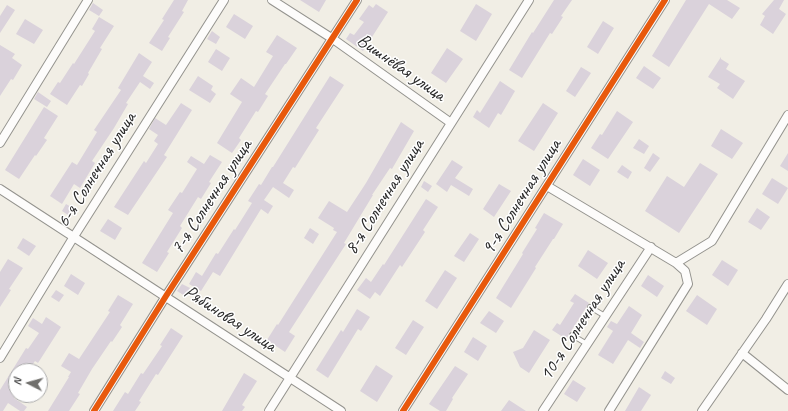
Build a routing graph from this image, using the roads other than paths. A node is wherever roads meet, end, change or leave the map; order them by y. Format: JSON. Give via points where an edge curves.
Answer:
{"nodes":[{"id":1,"x":88,"y":0,"type":"edge"},
{"id":2,"x":224,"y":0,"type":"edge"},
{"id":3,"x":272,"y":0,"type":"edge"},
{"id":4,"x":357,"y":0,"type":"edge"},
{"id":5,"x":529,"y":0,"type":"edge"},
{"id":6,"x":665,"y":0,"type":"edge"},
{"id":7,"x":333,"y":39,"type":"junction"},
{"id":8,"x":788,"y":115,"type":"edge"},
{"id":9,"x":451,"y":123,"type":"junction"},
{"id":10,"x":0,"y":143,"type":"edge"},
{"id":11,"x":547,"y":186,"type":"junction"},
{"id":12,"x":0,"y":190,"type":"edge"},
{"id":13,"x":73,"y":238,"type":"junction"},
{"id":14,"x":651,"y":247,"type":"junction"},
{"id":15,"x":676,"y":263,"type":"junction"},
{"id":16,"x":788,"y":284,"type":"edge"},
{"id":17,"x":166,"y":296,"type":"junction"},
{"id":18,"x":590,"y":306,"type":"dead end"},
{"id":19,"x":605,"y":316,"type":"junction"},
{"id":20,"x":572,"y":335,"type":"dead end"},
{"id":21,"x":587,"y":344,"type":"junction"},
{"id":22,"x":742,"y":353,"type":"junction"},
{"id":23,"x":0,"y":358,"type":"edge"},
{"id":24,"x":290,"y":377,"type":"junction"},
{"id":25,"x":788,"y":390,"type":"edge"},
{"id":26,"x":94,"y":411,"type":"edge"},
{"id":27,"x":269,"y":411,"type":"edge"},
{"id":28,"x":341,"y":411,"type":"edge"},
{"id":29,"x":403,"y":411,"type":"edge"},
{"id":30,"x":543,"y":411,"type":"edge"},
{"id":31,"x":609,"y":411,"type":"edge"},
{"id":32,"x":702,"y":411,"type":"edge"}],
"edges":[{"from":1,"to":10,"type":"street"},
{"from":2,"to":13,"type":"street","name":"6-я Солнечная улица"},
{"from":3,"to":7,"type":"street","name":"Вишнёвая улица"},
{"from":4,"to":7,"type":"street","name":"7-я Солнечная улица"},
{"from":5,"to":9,"type":"street","name":"8-я Солнечная улица"},
{"from":6,"to":11,"type":"street","name":"9-я Солнечная улица"},
{"from":7,"to":9,"type":"street","name":"Вишнёвая улица"},
{"from":7,"to":17,"type":"street","name":"7-я Солнечная улица"},
{"from":8,"to":15,"type":"street","via":[[712,241]]},
{"from":9,"to":24,"type":"street","name":"8-я Солнечная улица"},
{"from":11,"to":14,"type":"street"},
{"from":11,"to":29,"type":"street","name":"9-я Солнечная улица"},
{"from":12,"to":13,"type":"street","name":"Рябиновая улица"},
{"from":13,"to":17,"type":"street","name":"Рябиновая улица"},
{"from":13,"to":23,"type":"street","name":"6-я Солнечная улица"},
{"from":14,"to":15,"type":"street"},
{"from":14,"to":19,"type":"street","name":"10-я Солнечная улица"},
{"from":15,"to":31,"type":"street","via":[[684,271],[688,284]]},
{"from":16,"to":22,"type":"street"},
{"from":17,"to":24,"type":"street","name":"Рябиновая улица"},
{"from":17,"to":26,"type":"street","name":"7-я Солнечная улица"},
{"from":18,"to":19,"type":"lane"},
{"from":19,"to":21,"type":"street","name":"10-я Солнечная улица"},
{"from":20,"to":21,"type":"lane"},
{"from":21,"to":30,"type":"street","name":"10-я Солнечная улица"},
{"from":22,"to":25,"type":"street"},
{"from":22,"to":32,"type":"street"},
{"from":24,"to":27,"type":"street","name":"8-я Солнечная улица"},
{"from":24,"to":28,"type":"street","name":"Рябиновая улица"}]}
